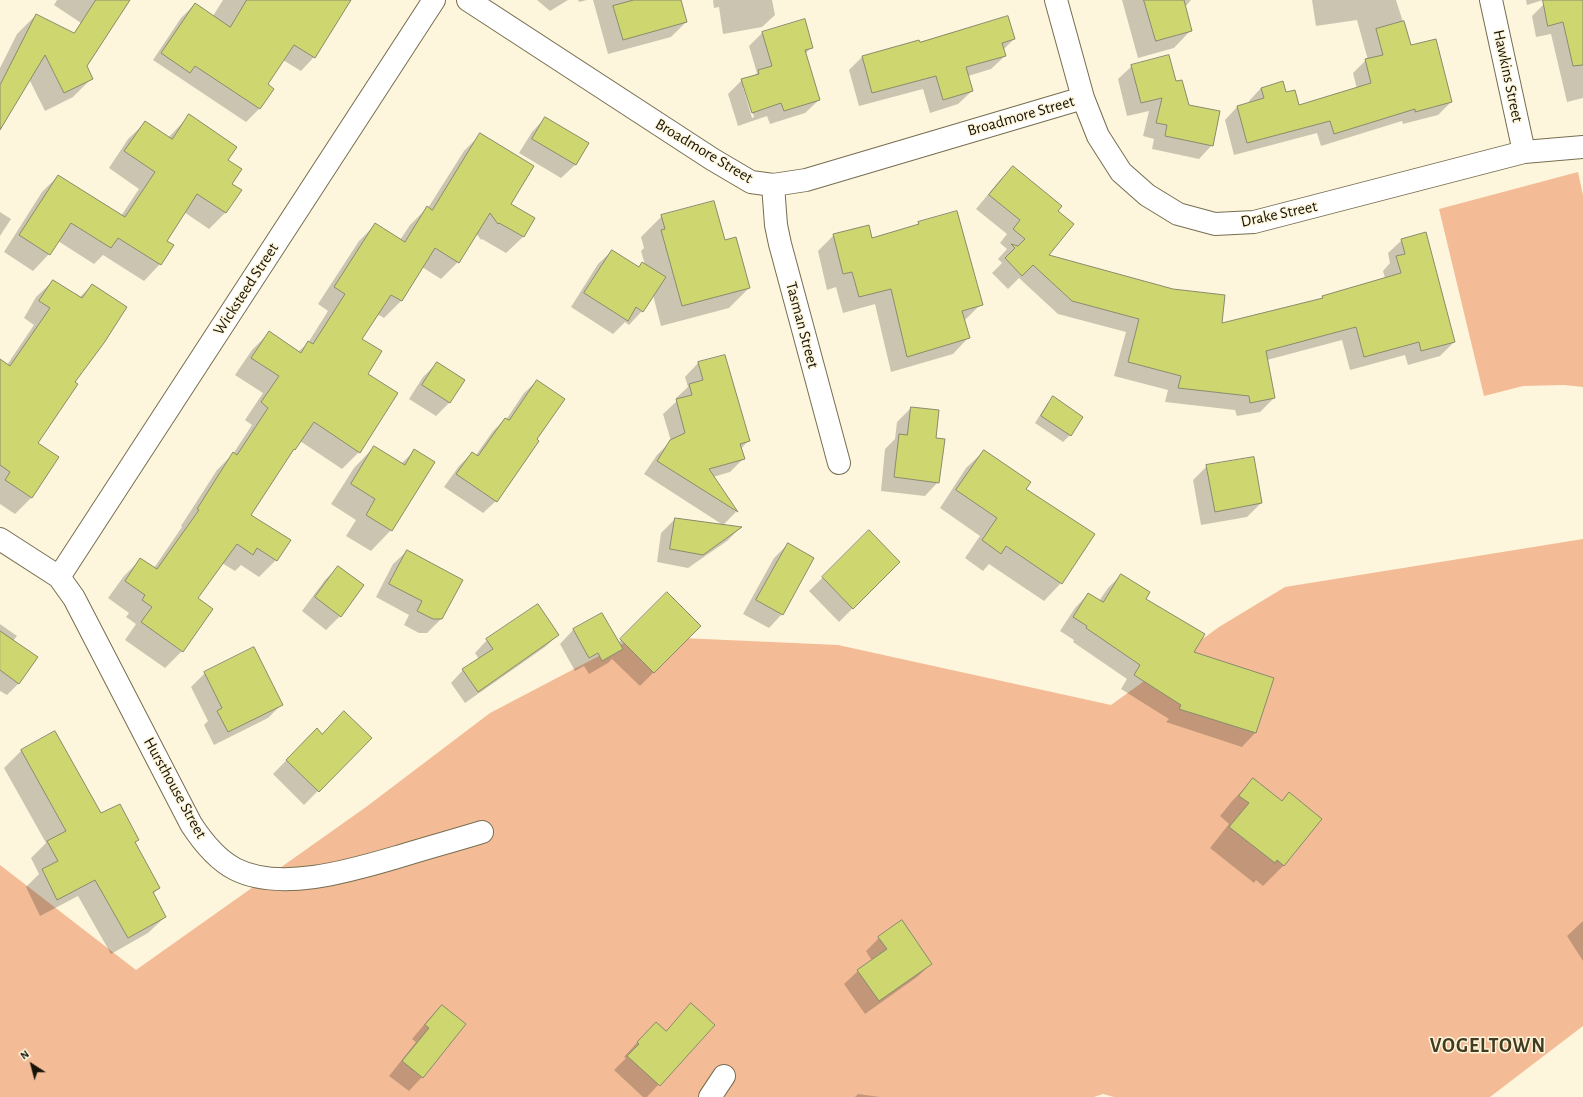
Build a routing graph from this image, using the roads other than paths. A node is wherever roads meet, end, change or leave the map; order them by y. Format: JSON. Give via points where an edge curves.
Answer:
{"nodes":[{"id":1,"x":434,"y":0,"type":"edge"},
{"id":2,"x":468,"y":0,"type":"edge"},
{"id":3,"x":1056,"y":0,"type":"edge"},
{"id":4,"x":1491,"y":0,"type":"edge"},
{"id":5,"x":1082,"y":98,"type":"junction"},
{"id":6,"x":1583,"y":147,"type":"edge"},
{"id":7,"x":1524,"y":152,"type":"junction"},
{"id":8,"x":773,"y":185,"type":"junction"},
{"id":9,"x":839,"y":463,"type":"dead end"},
{"id":10,"x":0,"y":540,"type":"edge"},
{"id":11,"x":59,"y":577,"type":"junction"},
{"id":12,"x":482,"y":832,"type":"dead end"},
{"id":13,"x":724,"y":1076,"type":"dead end"},
{"id":14,"x":710,"y":1097,"type":"edge"}],
"edges":[{"from":1,"to":11,"type":"street","name":"Wicksteed Street"},
{"from":2,"to":8,"type":"street","name":"Broadmore Street","via":[[712,159],[751,182]]},
{"from":3,"to":5,"type":"street","name":"Drake Street"},
{"from":4,"to":7,"type":"street","name":"Hawkins Street"},
{"from":5,"to":7,"type":"street","name":"Drake Street","via":[[1098,136],[1121,172],[1146,195],[1178,214],[1216,224],[1254,222]]},
{"from":5,"to":8,"type":"street","name":"Broadmore Street","via":[[806,180]]},
{"from":6,"to":7,"type":"street","name":"Drake Street"},
{"from":8,"to":9,"type":"street","name":"Tasman Street","via":[[779,237]]},
{"from":10,"to":11,"type":"street","name":"Hursthouse Street"},
{"from":11,"to":12,"type":"street","name":"Hursthouse Street","via":[[74,598],[191,824],[202,841],[234,869],[278,880],[305,878],[353,870]]},
{"from":13,"to":14,"type":"street"}]}
